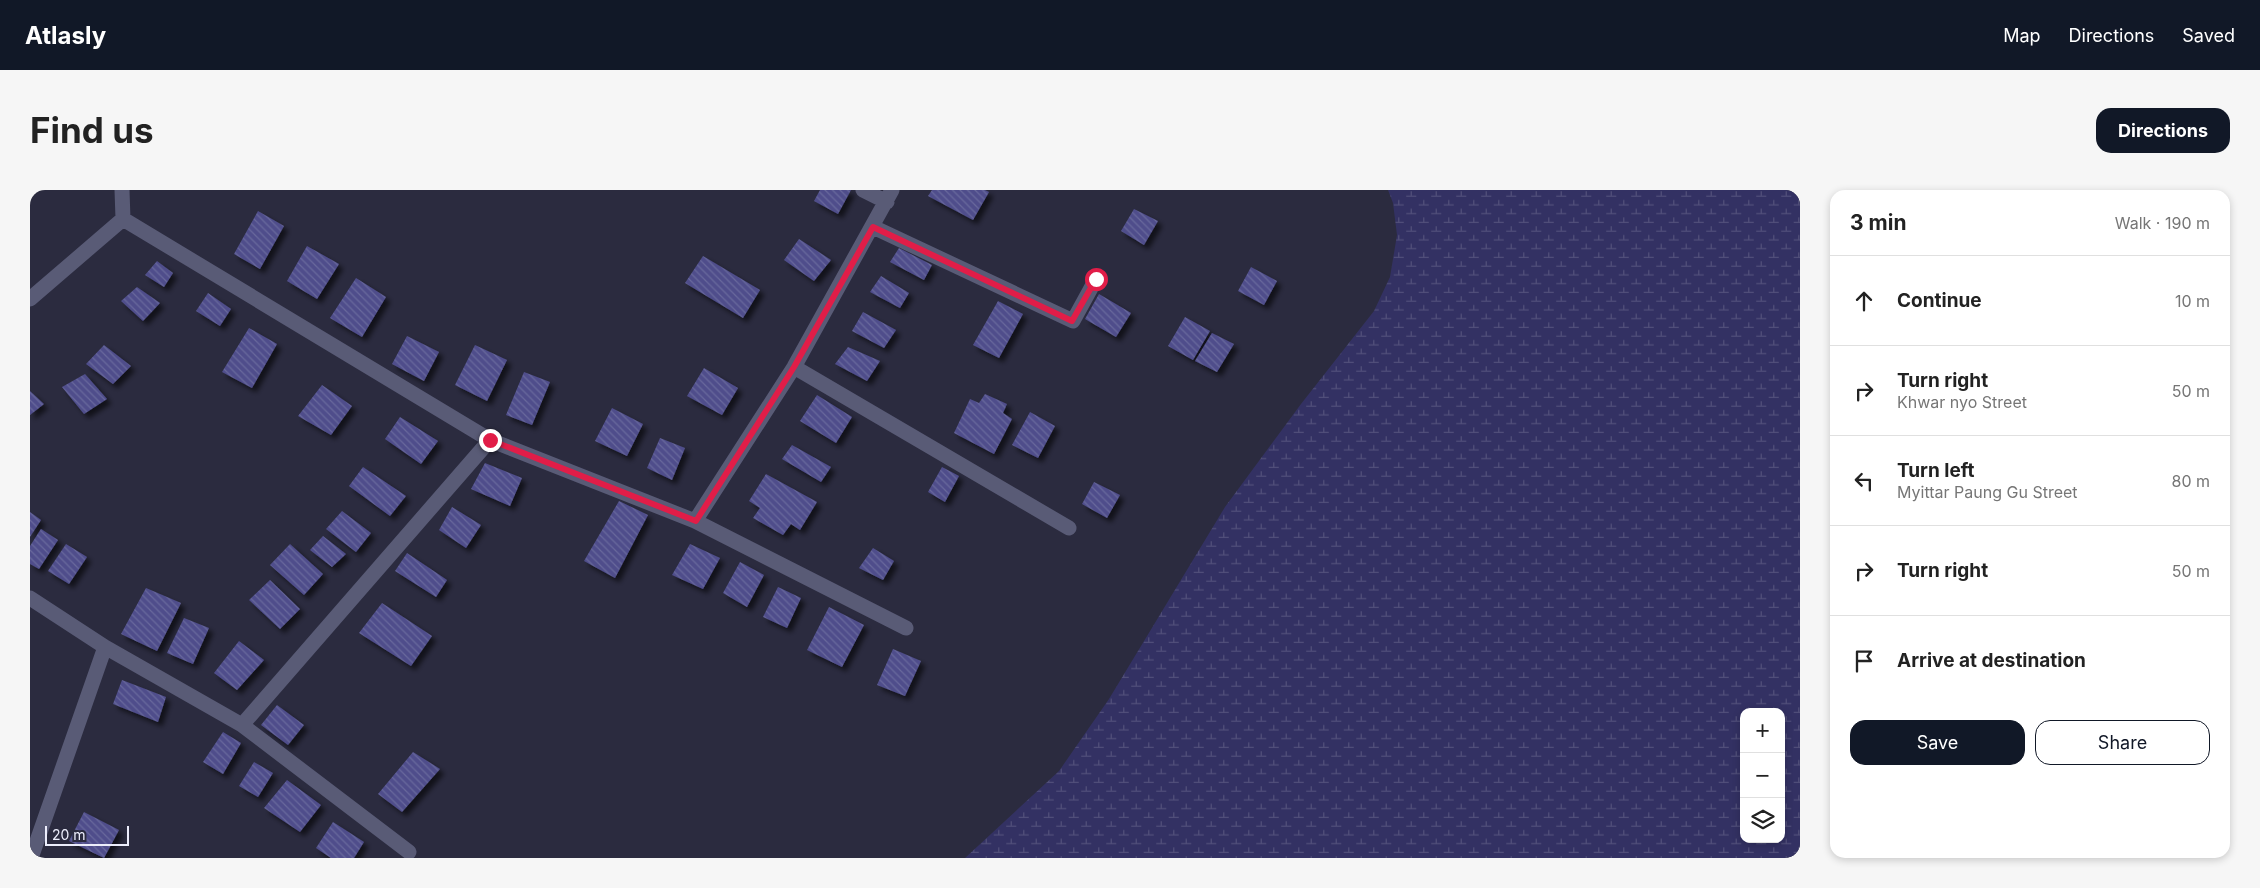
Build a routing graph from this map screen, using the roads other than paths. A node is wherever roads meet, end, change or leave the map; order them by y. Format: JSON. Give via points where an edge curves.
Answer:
{"nodes":[{"id":1,"x":122,"y":190,"type":"edge"},
{"id":2,"x":863,"y":190,"type":"edge"},
{"id":3,"x":890,"y":196,"type":"edge"},
{"id":4,"x":123,"y":219,"type":"junction"},
{"id":5,"x":873,"y":227,"type":"junction"},
{"id":6,"x":1096,"y":279,"type":"dead end"},
{"id":7,"x":30,"y":299,"type":"edge"},
{"id":8,"x":794,"y":367,"type":"junction"},
{"id":9,"x":490,"y":440,"type":"junction"},
{"id":10,"x":696,"y":521,"type":"junction"},
{"id":11,"x":1069,"y":528,"type":"dead end"},
{"id":12,"x":30,"y":598,"type":"edge"},
{"id":13,"x":906,"y":628,"type":"dead end"},
{"id":14,"x":105,"y":647,"type":"junction"},
{"id":15,"x":242,"y":724,"type":"junction"},
{"id":16,"x":409,"y":852,"type":"dead end"},
{"id":17,"x":31,"y":858,"type":"edge"}],
"edges":[{"from":1,"to":4,"type":"street"},
{"from":2,"to":3,"type":"street"},
{"from":3,"to":5,"type":"street"},
{"from":4,"to":7,"type":"street"},
{"from":4,"to":9,"type":"street"},
{"from":5,"to":6,"type":"street","via":[[1072,321]]},
{"from":5,"to":8,"type":"street"},
{"from":8,"to":10,"type":"street"},
{"from":8,"to":11,"type":"street"},
{"from":9,"to":10,"type":"street"},
{"from":9,"to":15,"type":"street"},
{"from":10,"to":13,"type":"street"},
{"from":12,"to":14,"type":"street"},
{"from":14,"to":15,"type":"street"},
{"from":14,"to":17,"type":"street"},
{"from":15,"to":16,"type":"street"}]}
